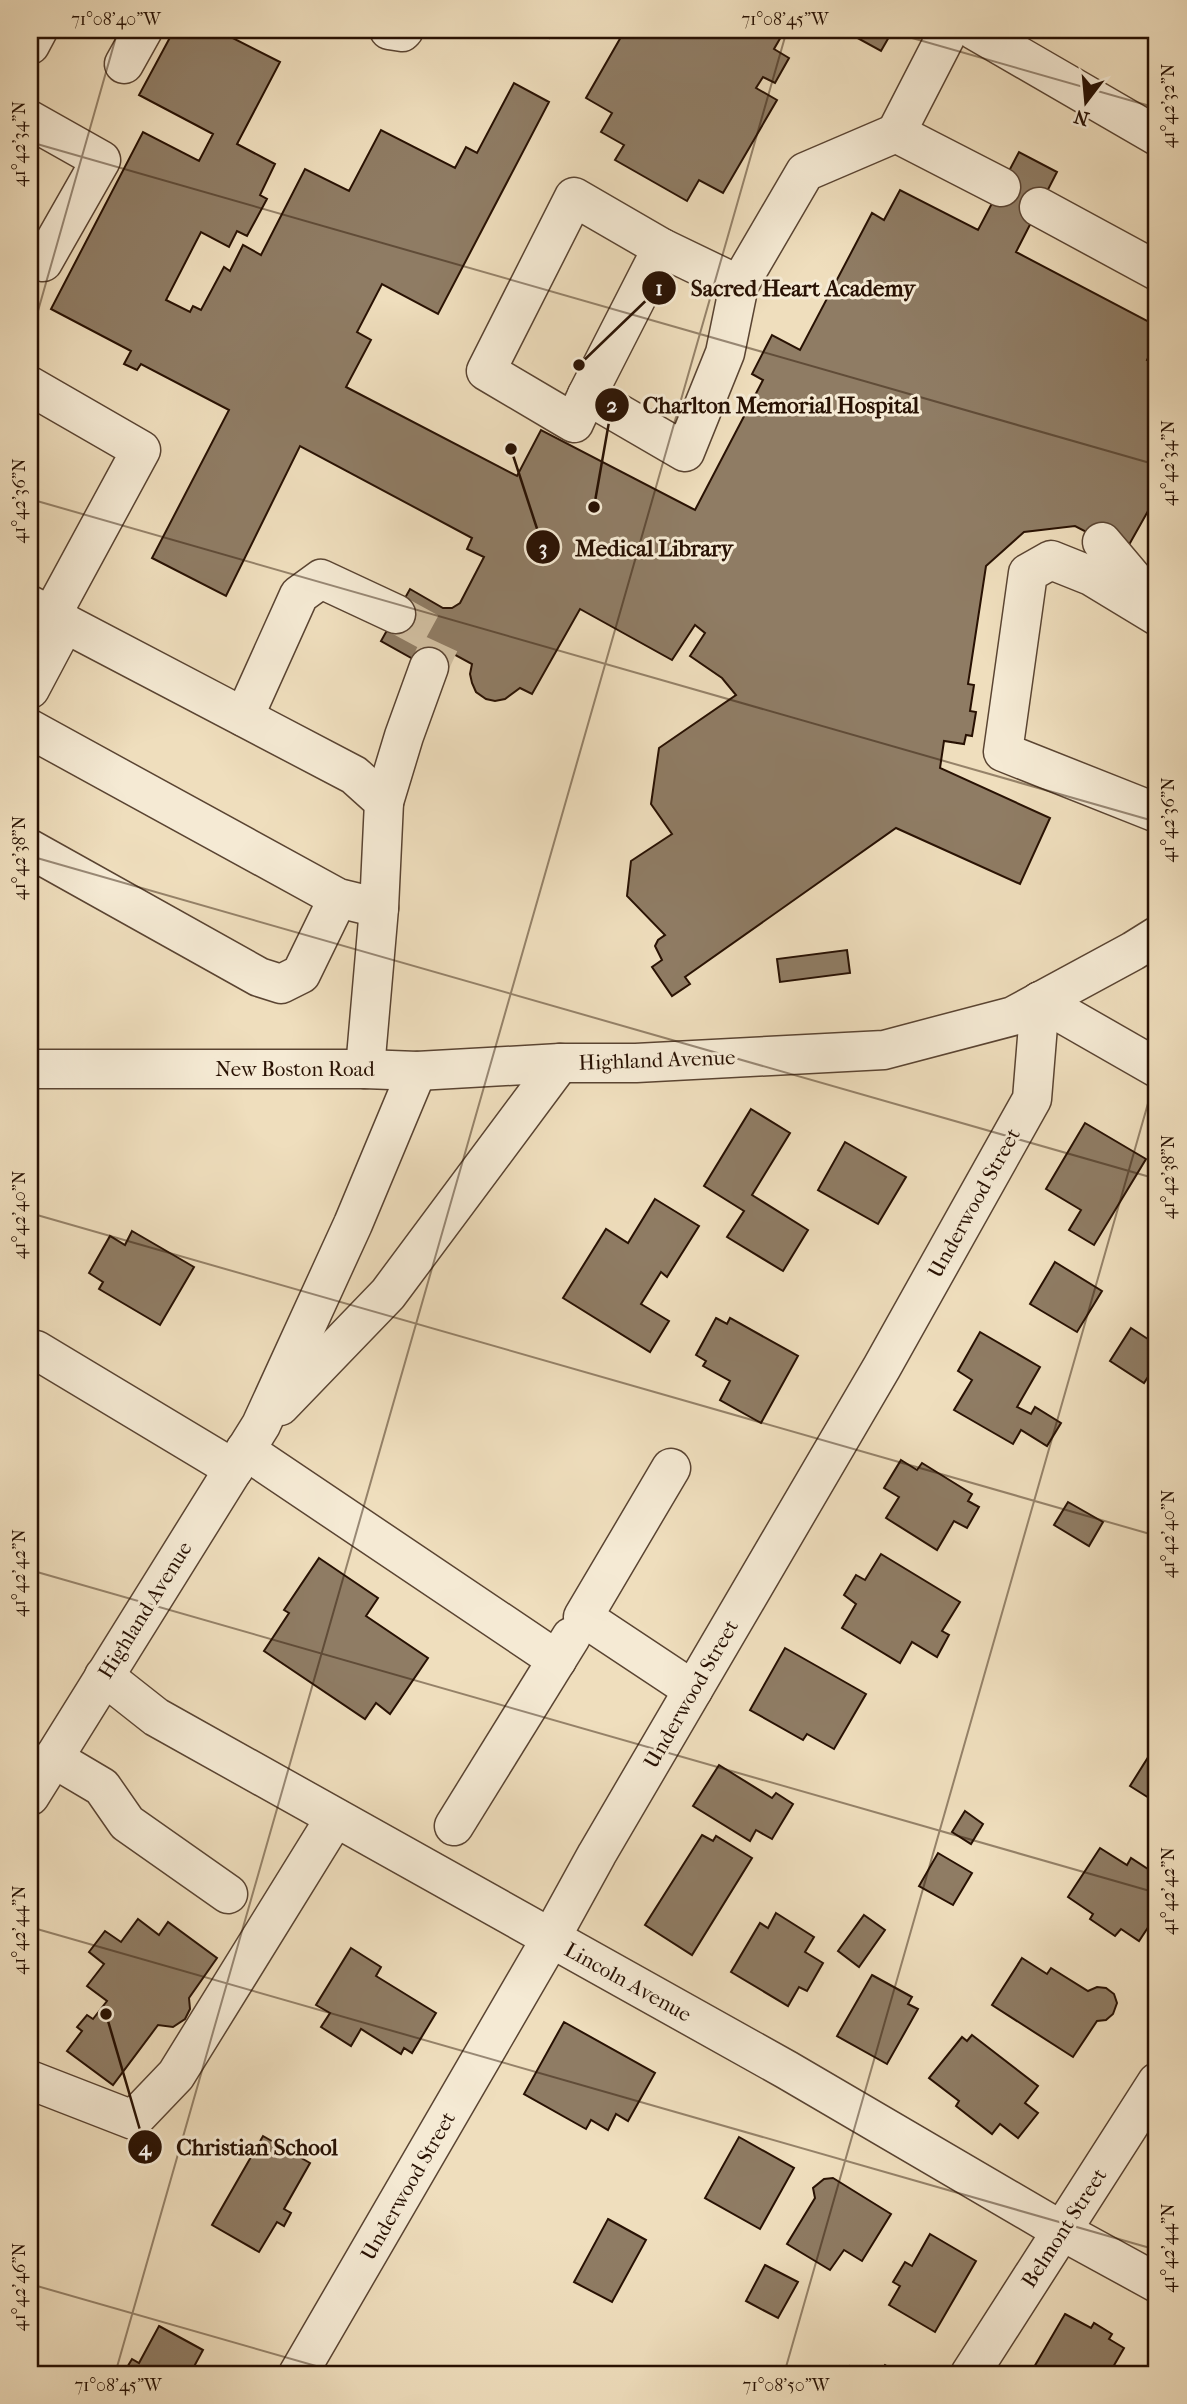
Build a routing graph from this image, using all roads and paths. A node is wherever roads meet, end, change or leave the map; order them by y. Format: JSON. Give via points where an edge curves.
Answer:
{"nodes":[{"id":1,"x":38,"y":30,"type":"edge"},
{"id":2,"x":143,"y":30,"type":"edge"},
{"id":3,"x":389,"y":30,"type":"edge"},
{"id":4,"x":404,"y":30,"type":"edge"},
{"id":5,"x":949,"y":30,"type":"edge"},
{"id":6,"x":974,"y":30,"type":"edge"},
{"id":7,"x":30,"y":45,"type":"edge"},
{"id":8,"x":124,"y":64,"type":"dead end"},
{"id":9,"x":30,"y":120,"type":"edge"},
{"id":10,"x":896,"y":133,"type":"junction"},
{"id":11,"x":1157,"y":136,"type":"edge"},
{"id":12,"x":1001,"y":187,"type":"dead end"},
{"id":13,"x":1039,"y":207,"type":"dead end"},
{"id":14,"x":662,"y":248,"type":"junction"},
{"id":15,"x":30,"y":255,"type":"edge"},
{"id":16,"x":1157,"y":271,"type":"edge"},
{"id":17,"x":739,"y":285,"type":"junction"},
{"id":18,"x":30,"y":386,"type":"edge"},
{"id":19,"x":587,"y":395,"type":"junction"},
{"id":20,"x":1102,"y":542,"type":"dead end"},
{"id":21,"x":1157,"y":607,"type":"edge"},
{"id":22,"x":49,"y":614,"type":"edge"},
{"id":23,"x":396,"y":614,"type":"tunnel mouth"},
{"id":24,"x":1157,"y":616,"type":"edge"},
{"id":25,"x":429,"y":667,"type":"tunnel mouth"},
{"id":26,"x":30,"y":689,"type":"edge"},
{"id":27,"x":244,"y":716,"type":"junction"},
{"id":28,"x":30,"y":729,"type":"edge"},
{"id":29,"x":384,"y":802,"type":"junction"},
{"id":30,"x":1157,"y":813,"type":"edge"},
{"id":31,"x":30,"y":849,"type":"edge"},
{"id":32,"x":338,"y":898,"type":"junction"},
{"id":33,"x":379,"y":908,"type":"junction"},
{"id":34,"x":1157,"y":936,"type":"edge"},
{"id":35,"x":1040,"y":1001,"type":"junction"},
{"id":36,"x":560,"y":1063,"type":"junction"},
{"id":37,"x":1157,"y":1068,"type":"edge"},
{"id":38,"x":30,"y":1069,"type":"edge"},
{"id":39,"x":365,"y":1069,"type":"junction"},
{"id":40,"x":417,"y":1071,"type":"junction"},
{"id":41,"x":36,"y":1350,"type":"dead end"},
{"id":42,"x":247,"y":1448,"type":"junction"},
{"id":43,"x":671,"y":1468,"type":"dead end"},
{"id":44,"x":583,"y":1617,"type":"junction"},
{"id":45,"x":557,"y":1660,"type":"junction"},
{"id":46,"x":104,"y":1676,"type":"junction"},
{"id":47,"x":694,"y":1690,"type":"junction"},
{"id":48,"x":53,"y":1758,"type":"junction"},
{"id":49,"x":30,"y":1796,"type":"edge"},
{"id":50,"x":335,"y":1818,"type":"junction"},
{"id":51,"x":454,"y":1826,"type":"dead end"},
{"id":52,"x":228,"y":1894,"type":"dead end"},
{"id":53,"x":550,"y":1939,"type":"junction"},
{"id":54,"x":30,"y":2080,"type":"edge"},
{"id":55,"x":1157,"y":2082,"type":"edge"},
{"id":56,"x":1062,"y":2231,"type":"junction"},
{"id":57,"x":1157,"y":2283,"type":"edge"},
{"id":58,"x":298,"y":2374,"type":"edge"},
{"id":59,"x":970,"y":2374,"type":"edge"}],
"edges":[{"from":1,"to":7,"type":"street"},
{"from":2,"to":8,"type":"street"},
{"from":3,"to":4,"type":"street"},
{"from":5,"to":10,"type":"street"},
{"from":6,"to":11,"type":"street"},
{"from":9,"to":15,"type":"street","via":[[101,160],[43,262]]},
{"from":10,"to":12,"type":"street"},
{"from":10,"to":17,"type":"street","via":[[805,172]]},
{"from":13,"to":16,"type":"street"},
{"from":14,"to":17,"type":"street"},
{"from":14,"to":19,"type":"street"},
{"from":14,"to":19,"type":"street","via":[[574,197],[486,371],[574,423]]},
{"from":17,"to":19,"type":"street","via":[[725,353],[685,452]]},
{"from":18,"to":22,"type":"street","via":[[141,450]]},
{"from":20,"to":21,"type":"street"},
{"from":22,"to":26,"type":"street"},
{"from":22,"to":27,"type":"street"},
{"from":23,"to":27,"type":"street","via":[[321,579],[299,595]]},
{"from":24,"to":30,"type":"street","via":[[1091,576],[1051,560],[1028,573],[1003,752]]},
{"from":25,"to":29,"type":"street"},
{"from":27,"to":29,"type":"street","via":[[355,775]]},
{"from":28,"to":32,"type":"street"},
{"from":29,"to":33,"type":"street"},
{"from":31,"to":32,"type":"street","via":[[281,984],[301,974]]},
{"from":32,"to":33,"type":"street"},
{"from":33,"to":39,"type":"street"},
{"from":34,"to":35,"type":"street","name":"Highland Avenue"},
{"from":35,"to":36,"type":"street","name":"Highland Avenue","via":[[1013,1016],[884,1050]]},
{"from":35,"to":37,"type":"street"},
{"from":35,"to":47,"type":"street","name":"Underwood Street","via":[[1032,1099]]},
{"from":36,"to":40,"type":"street","name":"New Boston Road"},
{"from":36,"to":42,"type":"street","name":"Highland Avenue","via":[[388,1294]]},
{"from":38,"to":39,"type":"street","name":"New Boston Road"},
{"from":39,"to":40,"type":"street","name":"New Boston Road"},
{"from":40,"to":42,"type":"street","name":"Highland Avenue","via":[[353,1224]]},
{"from":41,"to":42,"type":"street"},
{"from":42,"to":45,"type":"street"},
{"from":42,"to":46,"type":"street","name":"Highland Avenue"},
{"from":43,"to":44,"type":"street"},
{"from":44,"to":45,"type":"street"},
{"from":44,"to":47,"type":"street"},
{"from":45,"to":51,"type":"street"},
{"from":46,"to":48,"type":"street","name":"Highland Avenue"},
{"from":46,"to":50,"type":"street","name":"Lincoln Avenue","via":[[156,1717]]},
{"from":47,"to":53,"type":"street","name":"Underwood Street"},
{"from":48,"to":49,"type":"street","name":"Highland Avenue"},
{"from":48,"to":52,"type":"street","via":[[102,1787],[127,1823]]},
{"from":50,"to":53,"type":"street","name":"Lincoln Avenue"},
{"from":50,"to":54,"type":"street","via":[[176,2076],[133,2120]]},
{"from":53,"to":56,"type":"street","name":"Lincoln Avenue","via":[[787,2070]]},
{"from":53,"to":58,"type":"street","name":"Underwood Street"},
{"from":55,"to":56,"type":"street","name":"Belmont Street"},
{"from":56,"to":57,"type":"street","name":"Lincoln Avenue"},
{"from":56,"to":59,"type":"street","name":"Belmont Street"}]}
